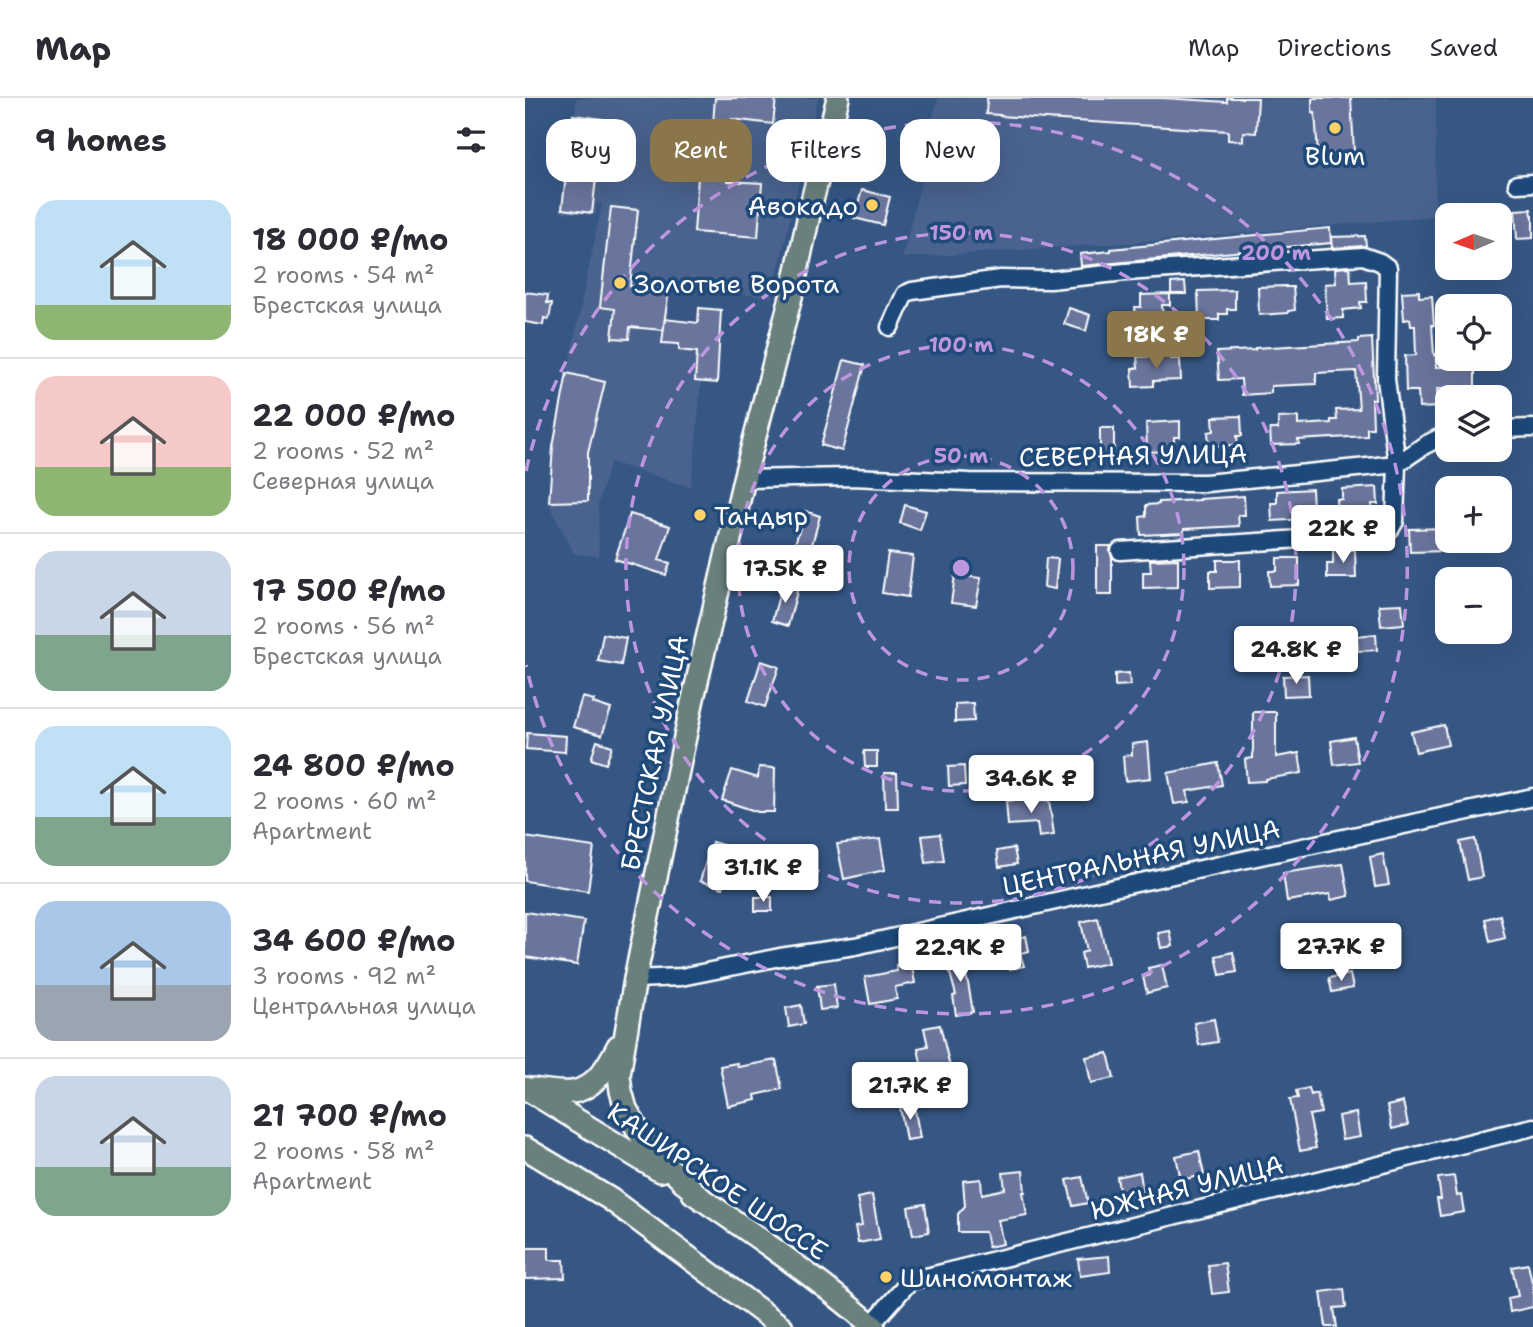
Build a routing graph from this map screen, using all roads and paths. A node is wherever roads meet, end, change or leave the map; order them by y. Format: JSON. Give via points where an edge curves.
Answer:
{"nodes":[{"id":1,"x":838,"y":98,"type":"edge"},
{"id":2,"x":890,"y":327,"type":"dead end"},
{"id":3,"x":1533,"y":428,"type":"edge"},
{"id":4,"x":1512,"y":429,"type":"edge"},
{"id":5,"x":1435,"y":440,"type":"edge"},
{"id":6,"x":1397,"y":467,"type":"junction"},
{"id":7,"x":744,"y":479,"type":"junction"},
{"id":8,"x":1120,"y":551,"type":"dead end"},
{"id":9,"x":1533,"y":797,"type":"edge"},
{"id":10,"x":635,"y":979,"type":"junction"},
{"id":11,"x":629,"y":1014,"type":"junction"},
{"id":12,"x":525,"y":1088,"type":"edge"},
{"id":13,"x":1533,"y":1127,"type":"edge"},
{"id":14,"x":529,"y":1154,"type":"edge"},
{"id":15,"x":703,"y":1200,"type":"junction"},
{"id":16,"x":839,"y":1298,"type":"junction"},
{"id":17,"x":872,"y":1326,"type":"edge"},
{"id":18,"x":782,"y":1327,"type":"edge"},
{"id":19,"x":846,"y":1327,"type":"edge"}],
"edges":[{"from":1,"to":7,"type":"main road","name":"БРЕСТСКАЯ УЛИЦА"},
{"from":2,"to":6,"type":"street","via":[[905,294],[912,291],[1001,279],[1050,280],[1363,256],[1388,268],[1386,379]]},
{"from":3,"to":4,"type":"street"},
{"from":5,"to":6,"type":"street"},
{"from":6,"to":7,"type":"street","name":"СЕВЕРНАЯ УЛИЦА","via":[[1206,483]]},
{"from":6,"to":8,"type":"street","via":[[1395,521],[1377,534]]},
{"from":7,"to":10,"type":"main road","name":"БРЕСТСКАЯ УЛИЦА"},
{"from":9,"to":10,"type":"street","name":"ЦЕНТРАЛЬНАЯ УЛИЦА","via":[[855,946],[681,978]]},
{"from":10,"to":11,"type":"main road","name":"БРЕСТСКАЯ УЛИЦА"},
{"from":11,"to":12,"type":"main road","name":"БРЕСТСКАЯ УЛИЦА","via":[[609,1065],[591,1083],[575,1092]]},
{"from":11,"to":15,"type":"main road","name":"БРЕСТСКАЯ УЛИЦА","via":[[619,1074],[626,1109],[648,1148]]},
{"from":12,"to":15,"type":"main road","name":"КАШИРСКОЕ ШОССЕ"},
{"from":13,"to":17,"type":"street","name":"ЮЖНАЯ УЛИЦА","via":[[910,1281]]},
{"from":14,"to":18,"type":"main road","via":[[610,1199]]},
{"from":15,"to":16,"type":"main road","name":"КАШИРСКОЕ ШОССЕ"},
{"from":16,"to":17,"type":"main road","name":"КАШИРСКОЕ ШОССЕ"},
{"from":16,"to":19,"type":"main road"}]}
